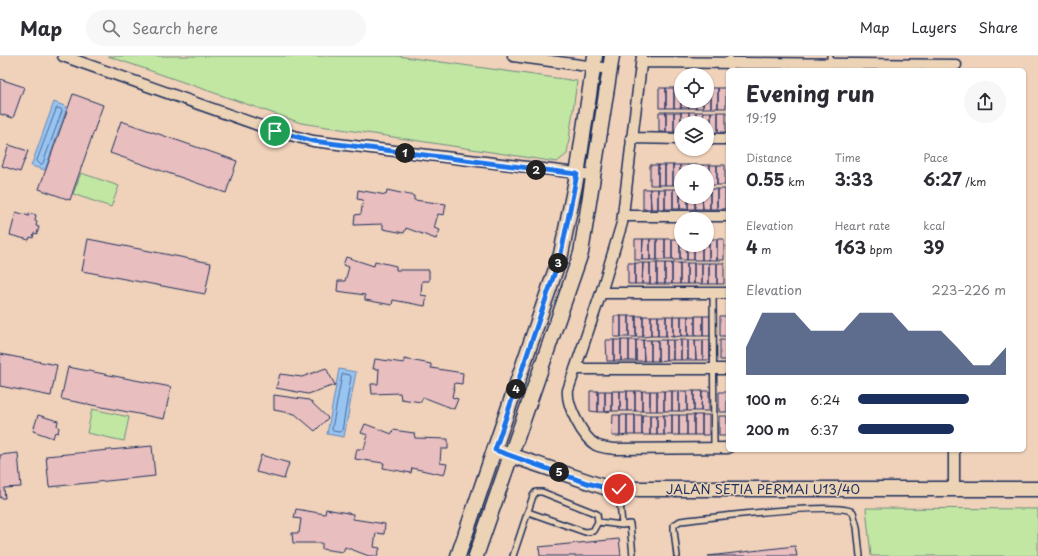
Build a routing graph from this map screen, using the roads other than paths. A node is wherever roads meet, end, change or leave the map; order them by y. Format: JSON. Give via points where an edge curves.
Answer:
{"nodes":[{"id":1,"x":63,"y":56,"type":"edge"},
{"id":2,"x":513,"y":56,"type":"edge"},
{"id":3,"x":564,"y":59,"type":"edge"},
{"id":4,"x":642,"y":59,"type":"edge"},
{"id":5,"x":594,"y":61,"type":"edge"},
{"id":6,"x":611,"y":62,"type":"edge"},
{"id":7,"x":730,"y":63,"type":"edge"},
{"id":8,"x":830,"y":63,"type":"edge"},
{"id":9,"x":956,"y":64,"type":"edge"},
{"id":10,"x":631,"y":138,"type":"junction"},
{"id":11,"x":674,"y":139,"type":"edge"},
{"id":12,"x":714,"y":139,"type":"edge"},
{"id":13,"x":726,"y":139,"type":"edge"},
{"id":14,"x":577,"y":174,"type":"junction"},
{"id":15,"x":593,"y":175,"type":"junction"},
{"id":16,"x":623,"y":216,"type":"junction"},
{"id":17,"x":726,"y":216,"type":"edge"},
{"id":18,"x":601,"y":293,"type":"junction"},
{"id":19,"x":713,"y":293,"type":"junction"},
{"id":20,"x":726,"y":293,"type":"edge"},
{"id":21,"x":575,"y":368,"type":"junction"},
{"id":22,"x":713,"y":369,"type":"junction"},
{"id":23,"x":726,"y":369,"type":"edge"},
{"id":24,"x":714,"y":448,"type":"junction"},
{"id":25,"x":726,"y":448,"type":"edge"},
{"id":26,"x":495,"y":450,"type":"junction"},
{"id":27,"x":954,"y":452,"type":"edge"},
{"id":28,"x":511,"y":455,"type":"junction"},
{"id":29,"x":619,"y":489,"type":"junction"},
{"id":30,"x":954,"y":489,"type":"junction"},
{"id":31,"x":1038,"y":489,"type":"edge"},
{"id":32,"x":528,"y":512,"type":"junction"},
{"id":33,"x":598,"y":522,"type":"junction"},
{"id":34,"x":622,"y":525,"type":"junction"},
{"id":35,"x":458,"y":556,"type":"edge"},
{"id":36,"x":476,"y":556,"type":"edge"},
{"id":37,"x":513,"y":556,"type":"edge"},
{"id":38,"x":633,"y":556,"type":"edge"},
{"id":39,"x":677,"y":556,"type":"edge"},
{"id":40,"x":860,"y":556,"type":"edge"}],
"edges":[{"from":1,"to":14,"type":"street","via":[[301,139]]},
{"from":2,"to":3,"type":"street"},
{"from":3,"to":5,"type":"street"},
{"from":4,"to":7,"type":"street"},
{"from":4,"to":10,"type":"street"},
{"from":5,"to":6,"type":"street"},
{"from":5,"to":14,"type":"street"},
{"from":6,"to":15,"type":"street"},
{"from":7,"to":8,"type":"street"},
{"from":8,"to":9,"type":"street"},
{"from":10,"to":11,"type":"street"},
{"from":10,"to":16,"type":"street"},
{"from":12,"to":13,"type":"street"},
{"from":14,"to":15,"type":"street"},
{"from":14,"to":26,"type":"street","via":[[561,254]]},
{"from":15,"to":28,"type":"street","via":[[581,253]]},
{"from":16,"to":17,"type":"street"},
{"from":16,"to":18,"type":"street"},
{"from":18,"to":19,"type":"street"},
{"from":18,"to":21,"type":"street"},
{"from":19,"to":20,"type":"street"},
{"from":19,"to":22,"type":"lane"},
{"from":21,"to":22,"type":"street"},
{"from":21,"to":24,"type":"street","via":[[568,390],[568,401],[586,436],[595,445],[615,449]]},
{"from":22,"to":23,"type":"street"},
{"from":22,"to":24,"type":"lane"},
{"from":24,"to":25,"type":"street"},
{"from":26,"to":28,"type":"street","name":"JALAN SETIA PERMAI U13/40"},
{"from":26,"to":35,"type":"street"},
{"from":27,"to":30,"type":"street"},
{"from":28,"to":29,"type":"street","name":"JALAN SETIA PERMAI U13/40","via":[[587,483]]},
{"from":28,"to":36,"type":"street"},
{"from":29,"to":30,"type":"street","name":"JALAN SETIA PERMAI U13/40"},
{"from":29,"to":34,"type":"lane"},
{"from":30,"to":31,"type":"street","name":"JALAN SETIA PERMAI U13/40"},
{"from":32,"to":33,"type":"lane","via":[[585,532],[593,531]]},
{"from":32,"to":33,"type":"lane","via":[[533,496],[536,492],[542,492],[597,514]]},
{"from":32,"to":37,"type":"lane"},
{"from":33,"to":34,"type":"lane"},
{"from":34,"to":38,"type":"lane","via":[[630,524]]},
{"from":39,"to":40,"type":"lane","via":[[674,525],[680,521],[810,508],[845,508],[854,512]]}]}
